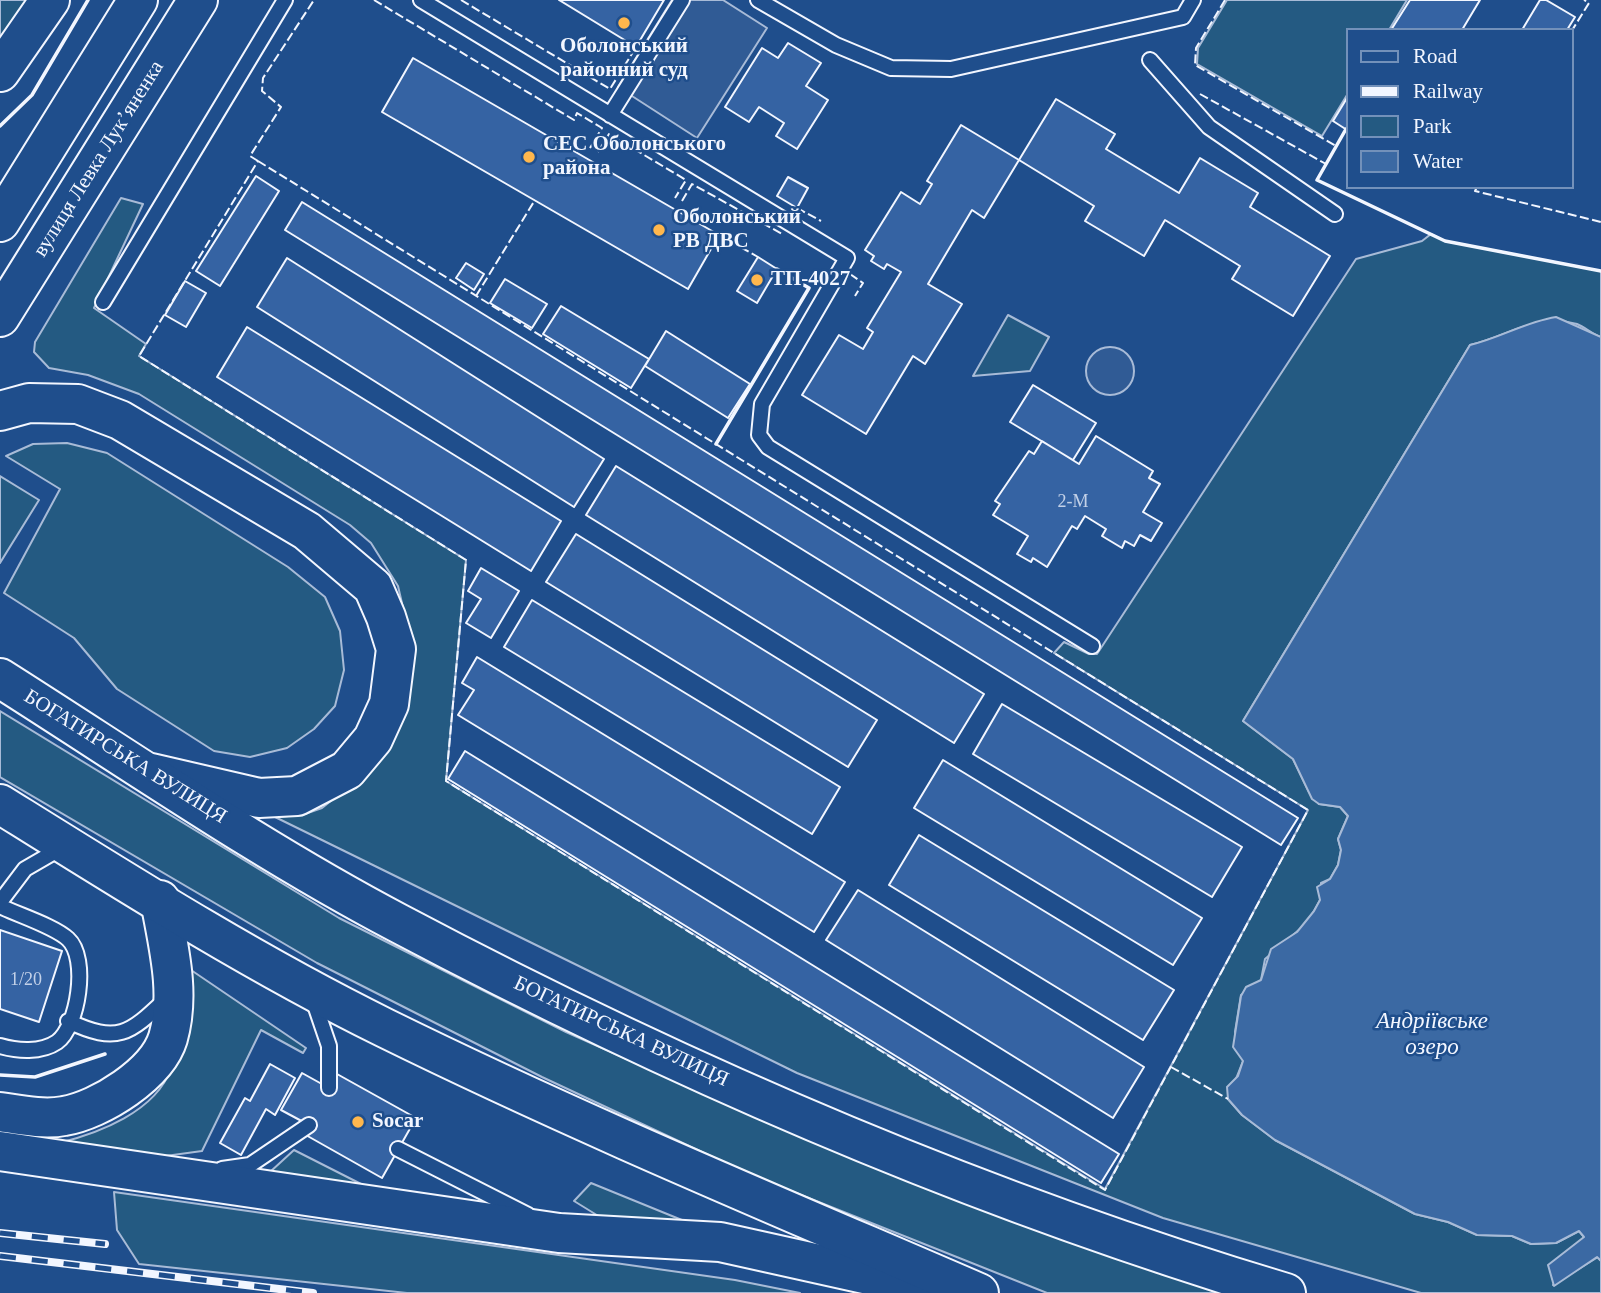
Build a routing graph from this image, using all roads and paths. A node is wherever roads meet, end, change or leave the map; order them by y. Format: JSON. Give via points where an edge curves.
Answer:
{"nodes":[{"id":1,"x":50,"y":0,"type":"edge"},
{"id":2,"x":138,"y":0,"type":"edge"},
{"id":3,"x":198,"y":0,"type":"edge"},
{"id":4,"x":285,"y":0,"type":"edge"},
{"id":5,"x":421,"y":0,"type":"edge"},
{"id":6,"x":682,"y":0,"type":"edge"},
{"id":7,"x":758,"y":0,"type":"edge"},
{"id":8,"x":1193,"y":0,"type":"edge"},
{"id":9,"x":1150,"y":60,"type":"dead end"},
{"id":10,"x":0,"y":72,"type":"edge"},
{"id":11,"x":610,"y":115,"type":"junction"},
{"id":12,"x":1335,"y":214,"type":"dead end"},
{"id":13,"x":0,"y":222,"type":"edge"},
{"id":14,"x":103,"y":302,"type":"dead end"},
{"id":15,"x":0,"y":317,"type":"edge"},
{"id":16,"x":0,"y":411,"type":"edge"},
{"id":17,"x":1092,"y":646,"type":"dead end"},
{"id":18,"x":0,"y":678,"type":"edge"},
{"id":19,"x":149,"y":773,"type":"junction"},
{"id":20,"x":0,"y":804,"type":"edge"},
{"id":21,"x":66,"y":845,"type":"junction"},
{"id":22,"x":160,"y":900,"type":"junction"},
{"id":23,"x":0,"y":904,"type":"edge"},
{"id":24,"x":308,"y":988,"type":"junction"},
{"id":25,"x":174,"y":991,"type":"junction"},
{"id":26,"x":68,"y":1021,"type":"junction"},
{"id":27,"x":0,"y":1046,"type":"edge"},
{"id":28,"x":329,"y":1088,"type":"dead end"},
{"id":29,"x":0,"y":1112,"type":"edge"},
{"id":30,"x":309,"y":1125,"type":"dead end"},
{"id":31,"x":398,"y":1149,"type":"dead end"},
{"id":32,"x":0,"y":1151,"type":"edge"},
{"id":33,"x":190,"y":1178,"type":"junction"},
{"id":34,"x":559,"y":1233,"type":"junction"},
{"id":35,"x":950,"y":1293,"type":"edge"},
{"id":36,"x":979,"y":1293,"type":"edge"},
{"id":37,"x":1286,"y":1293,"type":"edge"}],
"edges":[{"from":1,"to":10,"type":"main road"},
{"from":2,"to":13,"type":"main road"},
{"from":3,"to":15,"type":"main road","name":"вулиця Левка Лукʼяненка"},
{"from":4,"to":14,"type":"lane"},
{"from":5,"to":11,"type":"lane"},
{"from":6,"to":11,"type":"lane"},
{"from":7,"to":8,"type":"lane","via":[[836,45],[891,68],[951,69],[1183,16]]},
{"from":9,"to":12,"type":"lane","via":[[1209,127]]},
{"from":11,"to":17,"type":"lane","via":[[848,258],[762,404],[759,435],[768,447]]},
{"from":16,"to":19,"type":"main road","via":[[29,403],[78,404],[120,420],[307,531],[373,587],[386,617],[396,649],[389,705],[373,739],[347,770],[297,796],[259,798]]},
{"from":18,"to":19,"type":"main road","name":"БОГАТИРСЬКА ВУЛИЦЯ"},
{"from":19,"to":37,"type":"main road","name":"БОГАТИРСЬКА ВУЛИЦЯ","via":[[397,923],[779,1107],[1043,1214]]},
{"from":20,"to":21,"type":"main road"},
{"from":21,"to":22,"type":"main road"},
{"from":21,"to":23,"type":"lane","via":[[25,869]]},
{"from":22,"to":24,"type":"main road"},
{"from":22,"to":25,"type":"main road"},
{"from":23,"to":26,"type":"lane","via":[[67,937],[76,949],[79,1000]]},
{"from":24,"to":28,"type":"lane","via":[[329,1046]]},
{"from":24,"to":36,"type":"main road","via":[[534,1098]]},
{"from":25,"to":26,"type":"lane","via":[[138,1026],[116,1034],[100,1034]]},
{"from":25,"to":29,"type":"main road","via":[[167,1040],[142,1077],[108,1100],[64,1116]]},
{"from":26,"to":27,"type":"lane","via":[[59,1041],[44,1048]]},
{"from":30,"to":33,"type":"lane","via":[[250,1165],[200,1172]]},
{"from":31,"to":34,"type":"lane"},
{"from":32,"to":33,"type":"main road"},
{"from":33,"to":34,"type":"main road"},
{"from":34,"to":35,"type":"main road","via":[[720,1242]]}]}
